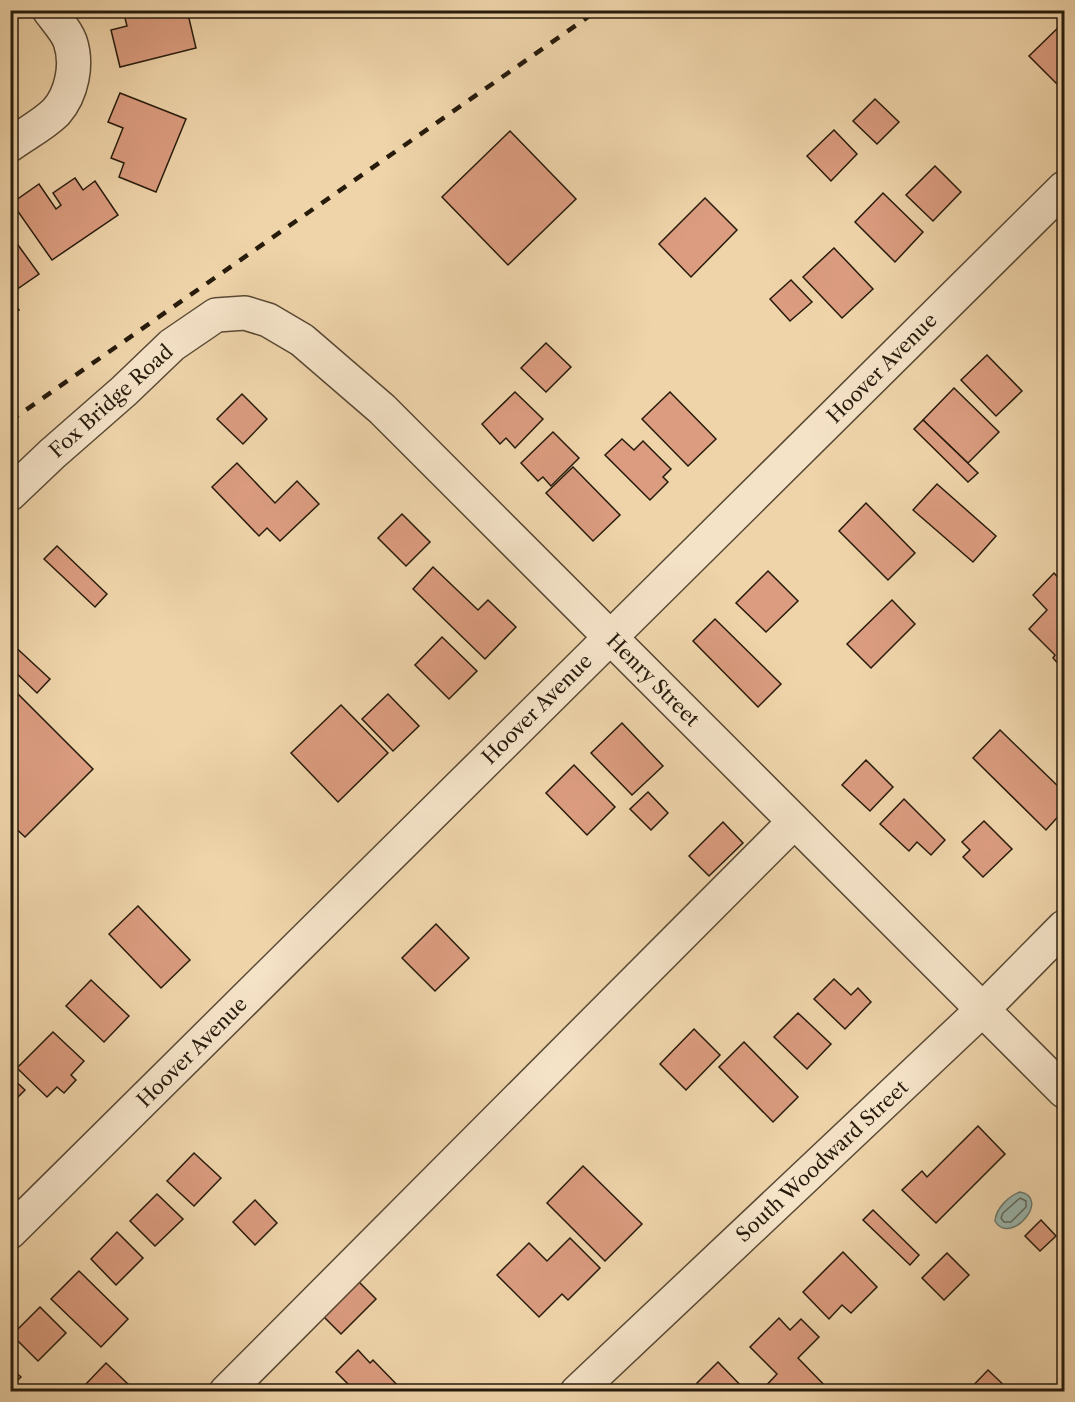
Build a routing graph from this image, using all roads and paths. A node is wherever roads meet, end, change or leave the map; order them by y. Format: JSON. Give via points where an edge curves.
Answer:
{"nodes":[{"id":1,"x":49,"y":10,"type":"edge"},
{"id":2,"x":10,"y":145,"type":"edge"},
{"id":3,"x":1065,"y":188,"type":"edge"},
{"id":4,"x":216,"y":315,"type":"joint"},
{"id":5,"x":10,"y":494,"type":"edge"},
{"id":6,"x":610,"y":637,"type":"junction"},
{"id":7,"x":794,"y":822,"type":"junction"},
{"id":8,"x":1065,"y":927,"type":"edge"},
{"id":9,"x":983,"y":1009,"type":"junction"},
{"id":10,"x":1065,"y":1091,"type":"edge"},
{"id":11,"x":10,"y":1232,"type":"edge"},
{"id":12,"x":226,"y":1392,"type":"edge"},
{"id":13,"x":577,"y":1392,"type":"edge"}],
"edges":[{"from":1,"to":2,"type":"street","via":[[70,40],[70,87],[56,112]]},
{"from":3,"to":6,"type":"street","name":"Hoover Avenue"},
{"from":4,"to":5,"type":"street","name":"Fox Bridge Road","via":[[172,345]]},
{"from":4,"to":6,"type":"street","name":"Henry Street","via":[[245,313],[268,320],[302,340],[382,409]]},
{"from":6,"to":7,"type":"street","name":"Henry Street"},
{"from":6,"to":11,"type":"street","name":"Hoover Avenue"},
{"from":7,"to":9,"type":"street","name":"Henry Street"},
{"from":7,"to":12,"type":"street"},
{"from":8,"to":9,"type":"street","name":"South Woodward Street"},
{"from":9,"to":10,"type":"street","name":"Henry Street"},
{"from":9,"to":13,"type":"street","name":"South Woodward Street"}]}
